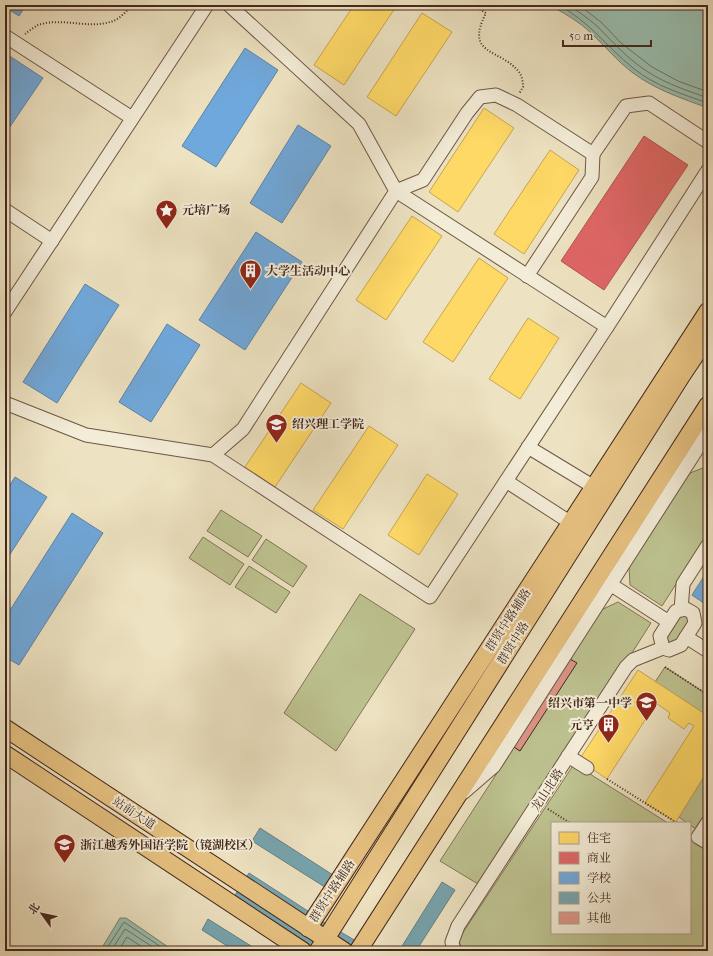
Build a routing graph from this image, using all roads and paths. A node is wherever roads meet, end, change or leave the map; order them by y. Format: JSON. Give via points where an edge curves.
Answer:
{"nodes":[{"id":1,"x":132,"y":5,"type":"edge"},
{"id":2,"x":207,"y":5,"type":"edge"},
{"id":3,"x":229,"y":5,"type":"edge"},
{"id":4,"x":436,"y":5,"type":"edge"},
{"id":5,"x":10,"y":39,"type":"edge"},
{"id":6,"x":513,"y":103,"type":"junction"},
{"id":7,"x":132,"y":118,"type":"junction"},
{"id":8,"x":708,"y":142,"type":"edge"},
{"id":9,"x":593,"y":154,"type":"junction"},
{"id":10,"x":708,"y":170,"type":"edge"},
{"id":11,"x":396,"y":192,"type":"junction"},
{"id":12,"x":5,"y":210,"type":"edge"},
{"id":13,"x":52,"y":241,"type":"junction"},
{"id":14,"x":527,"y":276,"type":"junction"},
{"id":15,"x":708,"y":311,"type":"edge"},
{"id":16,"x":5,"y":312,"type":"edge"},
{"id":17,"x":606,"y":327,"type":"junction"},
{"id":18,"x":708,"y":336,"type":"edge"},
{"id":19,"x":5,"y":403,"type":"edge"},
{"id":20,"x":708,"y":405,"type":"edge"},
{"id":21,"x":706,"y":440,"type":"edge"},
{"id":22,"x":528,"y":447,"type":"junction"},
{"id":23,"x":213,"y":455,"type":"junction"},
{"id":24,"x":506,"y":481,"type":"junction"},
{"id":25,"x":594,"y":488,"type":"junction"},
{"id":26,"x":571,"y":523,"type":"junction"},
{"id":27,"x":708,"y":545,"type":"edge"},
{"id":28,"x":610,"y":584,"type":"junction"},
{"id":29,"x":681,"y":610,"type":"junction"},
{"id":30,"x":669,"y":622,"type":"junction"},
{"id":31,"x":686,"y":637,"type":"junction"},
{"id":32,"x":663,"y":648,"type":"junction"},
{"id":33,"x":708,"y":651,"type":"edge"},
{"id":34,"x":664,"y":667,"type":"dead end"},
{"id":35,"x":708,"y":695,"type":"edge"},
{"id":36,"x":5,"y":728,"type":"edge"},
{"id":37,"x":5,"y":754,"type":"edge"},
{"id":38,"x":568,"y":756,"type":"junction"},
{"id":39,"x":586,"y":768,"type":"dead end"},
{"id":40,"x":607,"y":779,"type":"dead end"},
{"id":41,"x":454,"y":802,"type":"junction"},
{"id":42,"x":538,"y":803,"type":"junction"},
{"id":43,"x":568,"y":822,"type":"edge"},
{"id":44,"x":675,"y":822,"type":"edge"},
{"id":45,"x":708,"y":822,"type":"edge"},
{"id":46,"x":703,"y":840,"type":"edge"},
{"id":47,"x":308,"y":928,"type":"junction"},
{"id":48,"x":322,"y":945,"type":"edge"},
{"id":49,"x":303,"y":951,"type":"edge"},
{"id":50,"x":344,"y":951,"type":"edge"},
{"id":51,"x":358,"y":951,"type":"edge"},
{"id":52,"x":454,"y":951,"type":"edge"}],
"edges":[{"from":1,"to":5,"type":"path","via":[[111,22],[54,22],[37,26]]},
{"from":2,"to":7,"type":"street"},
{"from":3,"to":11,"type":"street","via":[[359,124]]},
{"from":4,"to":6,"type":"path","via":[[447,10],[476,7],[486,13],[480,24],[479,39],[485,49],[521,73],[524,87]]},
{"from":5,"to":7,"type":"street"},
{"from":6,"to":9,"type":"street"},
{"from":6,"to":11,"type":"street","via":[[496,95],[480,97],[423,180]]},
{"from":7,"to":13,"type":"street"},
{"from":8,"to":9,"type":"street","via":[[649,103],[626,106]]},
{"from":9,"to":14,"type":"street","via":[[592,177]]},
{"from":10,"to":17,"type":"street"},
{"from":11,"to":14,"type":"street"},
{"from":11,"to":23,"type":"street","via":[[243,429]]},
{"from":12,"to":13,"type":"street"},
{"from":13,"to":16,"type":"street"},
{"from":14,"to":17,"type":"street"},
{"from":15,"to":25,"type":"main road","name":"群贤中路辅路"},
{"from":17,"to":22,"type":"street"},
{"from":18,"to":48,"type":"main road","name":"群贤中路","via":[[677,381]]},
{"from":19,"to":23,"type":"street","via":[[86,435]]},
{"from":20,"to":41,"type":"main road"},
{"from":21,"to":28,"type":"street"},
{"from":22,"to":24,"type":"street"},
{"from":22,"to":25,"type":"street"},
{"from":23,"to":24,"type":"street","via":[[430,597]]},
{"from":24,"to":26,"type":"street"},
{"from":25,"to":26,"type":"main road","name":"群贤中路辅路"},
{"from":26,"to":47,"type":"main road","name":"群贤中路辅路"},
{"from":27,"to":29,"type":"street","via":[[683,584]]},
{"from":28,"to":30,"type":"street"},
{"from":28,"to":41,"type":"street","via":[[494,766]]},
{"from":29,"to":30,"type":"street","via":[[676,611]]},
{"from":29,"to":31,"type":"street","via":[[686,609],[693,613],[695,623]]},
{"from":30,"to":32,"type":"street","via":[[660,636]]},
{"from":31,"to":32,"type":"street","name":"龙山北路","via":[[681,645],[669,650]]},
{"from":31,"to":33,"type":"street"},
{"from":32,"to":38,"type":"street","name":"龙山北路","via":[[633,660],[626,667]]},
{"from":34,"to":35,"type":"path"},
{"from":36,"to":47,"type":"main road","name":"站前大道"},
{"from":37,"to":49,"type":"main road","name":"站前大道"},
{"from":38,"to":39,"type":"street"},
{"from":38,"to":42,"type":"street","name":"龙山北路"},
{"from":40,"to":44,"type":"path"},
{"from":41,"to":51,"type":"main road"},
{"from":42,"to":43,"type":"path"},
{"from":42,"to":52,"type":"street","name":"龙山北路","via":[[458,926],[452,942]]},
{"from":45,"to":46,"type":"street"},
{"from":47,"to":48,"type":"main road","name":"站前大道"},
{"from":48,"to":50,"type":"main road","name":"站前大道"}]}
